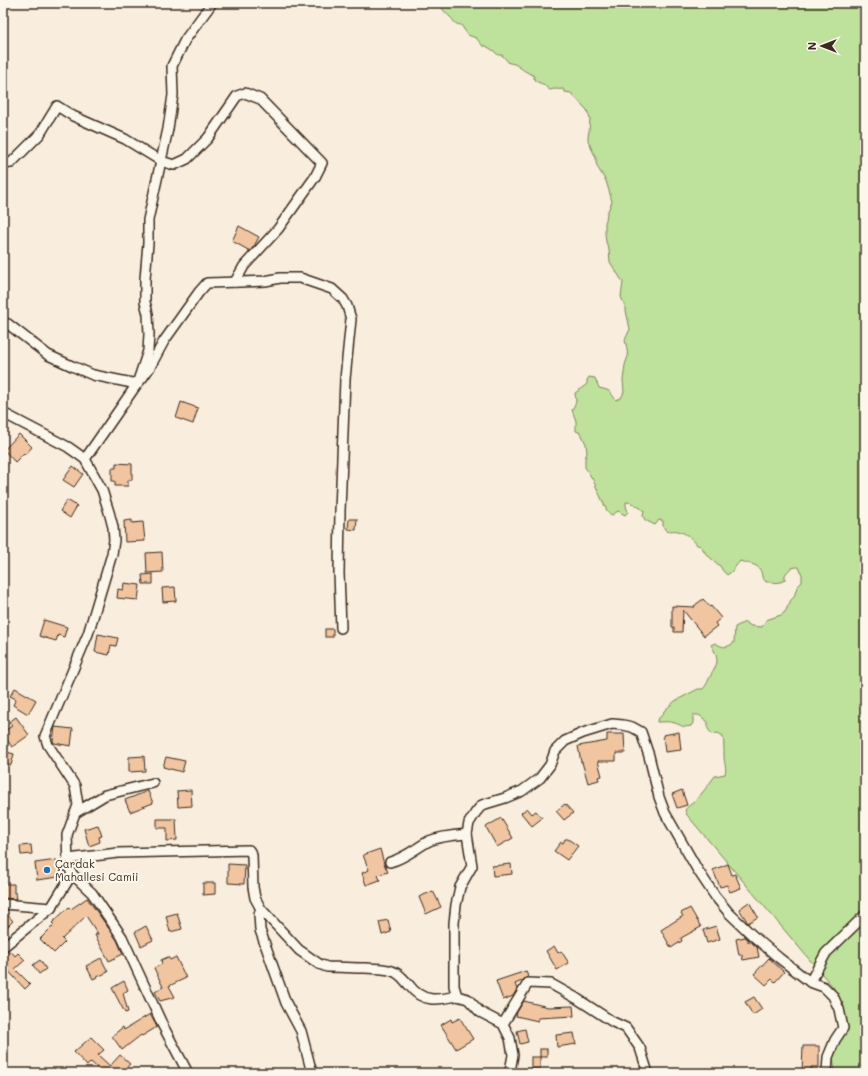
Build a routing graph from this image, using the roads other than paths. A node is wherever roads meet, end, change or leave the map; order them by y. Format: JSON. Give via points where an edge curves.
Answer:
{"nodes":[{"id":1,"x":212,"y":3,"type":"edge"},
{"id":2,"x":161,"y":161,"type":"junction"},
{"id":3,"x":3,"y":164,"type":"edge"},
{"id":4,"x":235,"y":282,"type":"junction"},
{"id":5,"x":3,"y":322,"type":"edge"},
{"id":6,"x":137,"y":384,"type":"junction"},
{"id":7,"x":3,"y":413,"type":"edge"},
{"id":8,"x":85,"y":459,"type":"junction"},
{"id":9,"x":341,"y":628,"type":"dead end"},
{"id":10,"x":153,"y":783,"type":"dead end"},
{"id":11,"x":75,"y":813,"type":"junction"},
{"id":12,"x":467,"y":834,"type":"junction"},
{"id":13,"x":68,"y":859,"type":"junction"},
{"id":14,"x":390,"y":862,"type":"dead end"},
{"id":15,"x":72,"y":874,"type":"junction"},
{"id":16,"x":3,"y":904,"type":"edge"},
{"id":17,"x":51,"y":908,"type":"junction"},
{"id":18,"x":261,"y":909,"type":"junction"},
{"id":19,"x":865,"y":915,"type":"edge"},
{"id":20,"x":3,"y":947,"type":"edge"},
{"id":21,"x":810,"y":982,"type":"junction"},
{"id":22,"x":457,"y":996,"type":"junction"},
{"id":23,"x":503,"y":1024,"type":"junction"},
{"id":24,"x":188,"y":1073,"type":"edge"},
{"id":25,"x":312,"y":1073,"type":"edge"},
{"id":26,"x":509,"y":1073,"type":"edge"},
{"id":27,"x":648,"y":1073,"type":"edge"},
{"id":28,"x":827,"y":1073,"type":"edge"}],
"edges":[{"from":1,"to":2,"type":"street","via":[[185,40],[172,66],[173,96]]},
{"from":2,"to":3,"type":"street","via":[[125,139],[72,116],[57,106],[40,134],[11,163]]},
{"from":2,"to":4,"type":"street","via":[[174,165],[187,160],[208,138],[237,96],[245,93],[260,100],[322,163],[278,229],[244,266]]},
{"from":2,"to":6,"type":"street","via":[[148,220],[145,302],[148,314],[148,351]]},
{"from":4,"to":6,"type":"street","via":[[207,283],[164,341]]},
{"from":4,"to":9,"type":"street","via":[[300,278],[332,289],[343,299],[351,319],[344,379],[339,573]]},
{"from":5,"to":6,"type":"street","via":[[48,355],[93,375]]},
{"from":6,"to":8,"type":"street"},
{"from":7,"to":8,"type":"street","via":[[68,447]]},
{"from":8,"to":11,"type":"street","via":[[102,490],[113,527],[112,554],[88,634],[45,736],[75,786],[78,806]]},
{"from":10,"to":11,"type":"street","via":[[105,795]]},
{"from":11,"to":13,"type":"street","via":[[68,835]]},
{"from":12,"to":14,"type":"street","via":[[430,841]]},
{"from":12,"to":21,"type":"street","via":[[469,823],[482,805],[522,791],[540,778],[550,766],[555,751],[565,741],[612,724],[632,727],[640,732],[665,813],[715,896],[752,935]]},
{"from":12,"to":22,"type":"street","via":[[472,866],[460,887],[454,922],[454,986]]},
{"from":13,"to":15,"type":"street"},
{"from":13,"to":18,"type":"street","via":[[118,853],[249,850],[252,855],[255,898]]},
{"from":15,"to":17,"type":"street"},
{"from":15,"to":24,"type":"street","via":[[92,893],[122,937]]},
{"from":16,"to":17,"type":"street"},
{"from":17,"to":20,"type":"street"},
{"from":18,"to":22,"type":"street","via":[[299,950],[319,964],[327,967],[394,971],[423,997],[440,999]]},
{"from":18,"to":25,"type":"street","via":[[260,930],[286,1003],[301,1031]]},
{"from":19,"to":21,"type":"street","via":[[826,953]]},
{"from":21,"to":28,"type":"street","via":[[824,987],[832,996],[839,1010],[843,1028],[828,1057]]},
{"from":22,"to":23,"type":"street","via":[[468,999],[480,1012]]},
{"from":23,"to":26,"type":"street","via":[[510,1038],[513,1055]]},
{"from":23,"to":27,"type":"street","via":[[528,983],[551,984],[626,1028],[640,1048]]}]}
